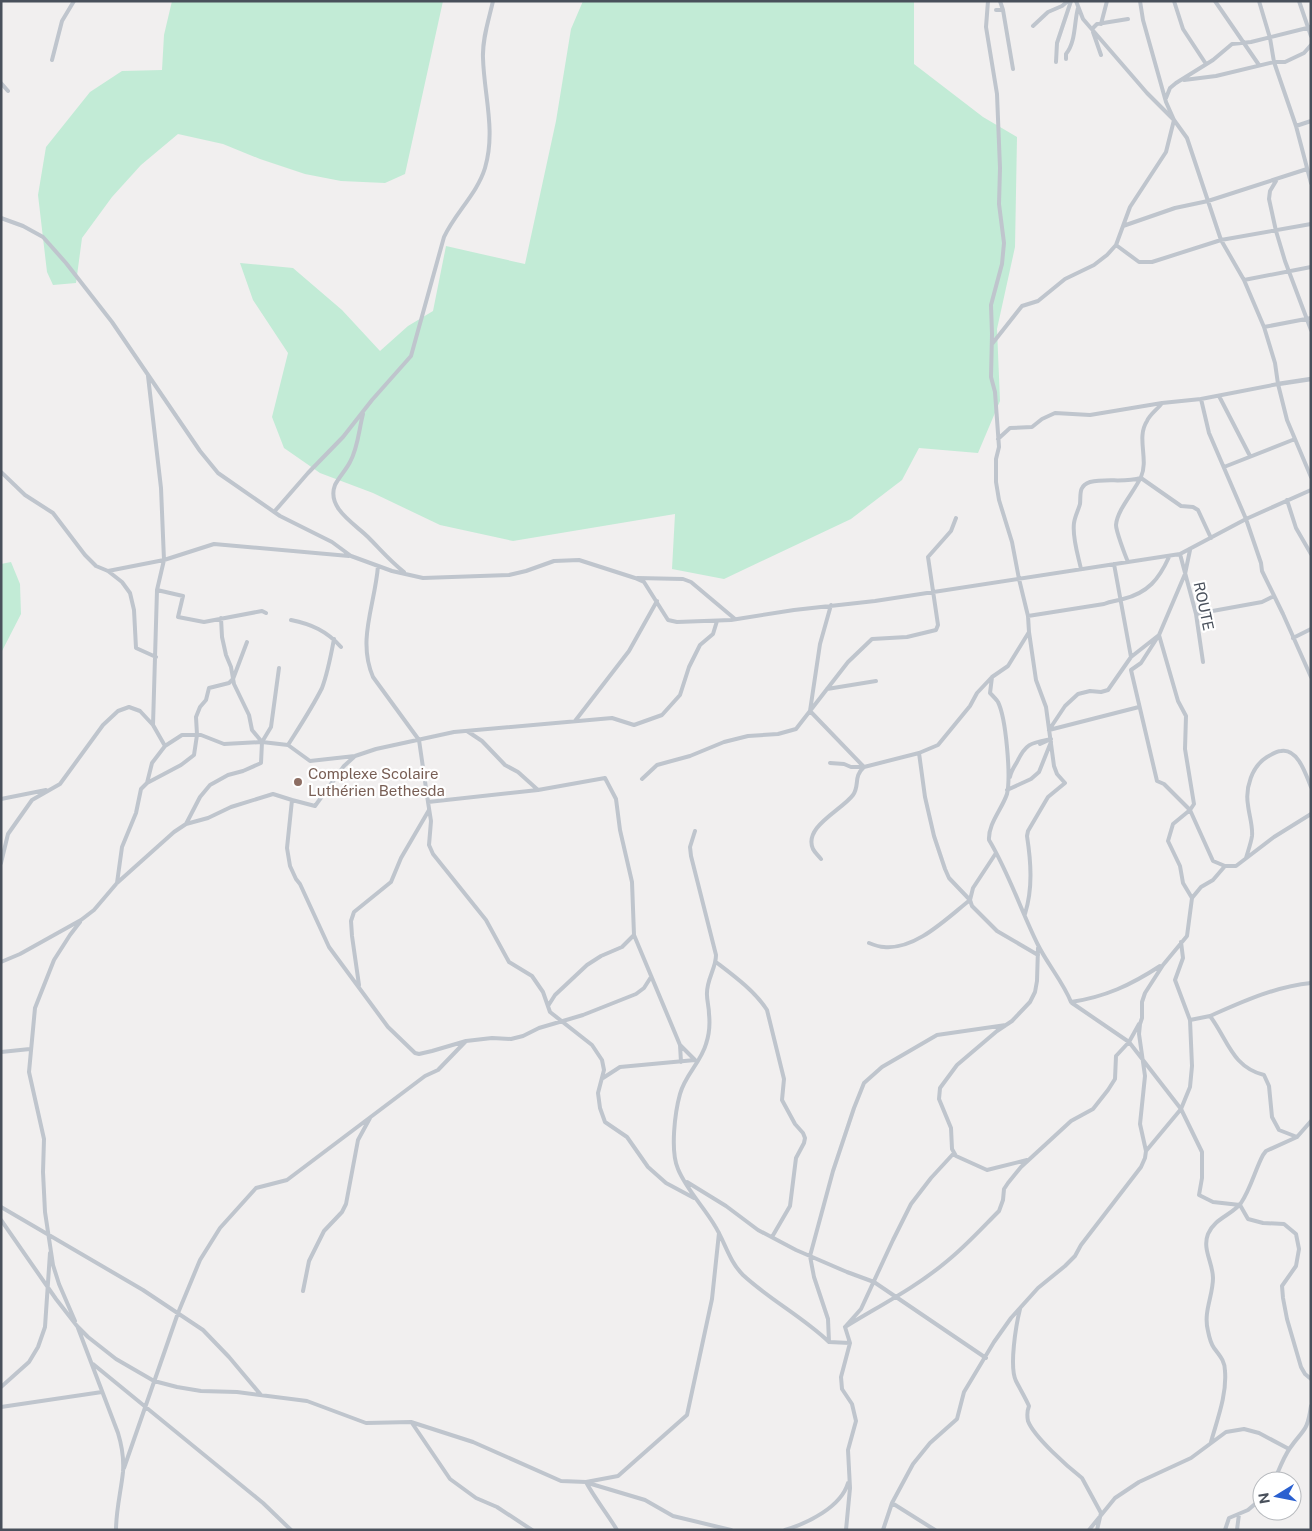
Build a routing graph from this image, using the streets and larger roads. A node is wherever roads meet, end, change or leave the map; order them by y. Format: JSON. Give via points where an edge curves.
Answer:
{"nodes":[{"id":1,"x":74,"y":1,"type":"edge"},
{"id":2,"x":493,"y":1,"type":"edge"},
{"id":3,"x":988,"y":1,"type":"edge"},
{"id":4,"x":1000,"y":1,"type":"edge"},
{"id":5,"x":1070,"y":1,"type":"edge"},
{"id":6,"x":1076,"y":1,"type":"edge"},
{"id":7,"x":1107,"y":1,"type":"edge"},
{"id":8,"x":1140,"y":1,"type":"edge"},
{"id":9,"x":1174,"y":1,"type":"edge"},
{"id":10,"x":1215,"y":1,"type":"edge"},
{"id":11,"x":1259,"y":1,"type":"edge"},
{"id":12,"x":1299,"y":1,"type":"edge"},
{"id":13,"x":1078,"y":8,"type":"junction"},
{"id":14,"x":996,"y":10,"type":"dead end"},
{"id":15,"x":1003,"y":10,"type":"junction"},
{"id":16,"x":1128,"y":19,"type":"dead end"},
{"id":17,"x":1101,"y":24,"type":"junction"},
{"id":18,"x":1033,"y":26,"type":"dead end"},
{"id":19,"x":1309,"y":27,"type":"edge"},
{"id":20,"x":1092,"y":29,"type":"junction"},
{"id":21,"x":1311,"y":36,"type":"edge"},
{"id":22,"x":1270,"y":38,"type":"junction"},
{"id":23,"x":1244,"y":43,"type":"junction"},
{"id":24,"x":1311,"y":46,"type":"edge"},
{"id":25,"x":1101,"y":55,"type":"dead end"},
{"id":26,"x":1066,"y":59,"type":"dead end"},
{"id":27,"x":52,"y":60,"type":"dead end"},
{"id":28,"x":1056,"y":62,"type":"dead end"},
{"id":29,"x":1274,"y":62,"type":"junction"},
{"id":30,"x":1206,"y":64,"type":"junction"},
{"id":31,"x":1259,"y":65,"type":"junction"},
{"id":32,"x":1013,"y":69,"type":"dead end"},
{"id":33,"x":1182,"y":80,"type":"junction"},
{"id":34,"x":1,"y":83,"type":"edge"},
{"id":35,"x":8,"y":91,"type":"dead end"},
{"id":36,"x":1166,"y":102,"type":"junction"},
{"id":37,"x":1174,"y":120,"type":"junction"},
{"id":38,"x":1311,"y":121,"type":"edge"},
{"id":39,"x":1296,"y":126,"type":"junction"},
{"id":40,"x":1308,"y":169,"type":"junction"},
{"id":41,"x":1276,"y":180,"type":"junction"},
{"id":42,"x":1311,"y":183,"type":"edge"},
{"id":43,"x":1208,"y":201,"type":"junction"},
{"id":44,"x":1,"y":218,"type":"edge"},
{"id":45,"x":1311,"y":224,"type":"edge"},
{"id":46,"x":1123,"y":226,"type":"junction"},
{"id":47,"x":1276,"y":231,"type":"junction"},
{"id":48,"x":1220,"y":240,"type":"junction"},
{"id":49,"x":1116,"y":245,"type":"junction"},
{"id":50,"x":1311,"y":268,"type":"edge"},
{"id":51,"x":1290,"y":272,"type":"junction"},
{"id":52,"x":1244,"y":280,"type":"junction"},
{"id":53,"x":1309,"y":318,"type":"edge"},
{"id":54,"x":1264,"y":327,"type":"junction"},
{"id":55,"x":1311,"y":330,"type":"edge"},
{"id":56,"x":992,"y":344,"type":"junction"},
{"id":57,"x":148,"y":374,"type":"junction"},
{"id":58,"x":1311,"y":379,"type":"edge"},
{"id":59,"x":1278,"y":384,"type":"junction"},
{"id":60,"x":1219,"y":396,"type":"junction"},
{"id":61,"x":1202,"y":399,"type":"junction"},
{"id":62,"x":1162,"y":403,"type":"junction"},
{"id":63,"x":363,"y":412,"type":"junction"},
{"id":64,"x":1295,"y":438,"type":"junction"},
{"id":65,"x":998,"y":439,"type":"junction"},
{"id":66,"x":1250,"y":456,"type":"junction"},
{"id":67,"x":1224,"y":467,"type":"junction"},
{"id":68,"x":1,"y":472,"type":"edge"},
{"id":69,"x":1311,"y":477,"type":"edge"},
{"id":70,"x":1141,"y":478,"type":"junction"},
{"id":71,"x":1311,"y":490,"type":"edge"},
{"id":72,"x":1287,"y":500,"type":"junction"},
{"id":73,"x":274,"y":512,"type":"junction"},
{"id":74,"x":956,"y":518,"type":"dead end"},
{"id":75,"x":1246,"y":519,"type":"junction"},
{"id":76,"x":1211,"y":538,"type":"junction"},
{"id":77,"x":1190,"y":550,"type":"junction"},
{"id":78,"x":1180,"y":554,"type":"junction"},
{"id":79,"x":1311,"y":554,"type":"edge"},
{"id":80,"x":351,"y":556,"type":"junction"},
{"id":81,"x":1168,"y":557,"type":"junction"},
{"id":82,"x":164,"y":560,"type":"junction"},
{"id":83,"x":1128,"y":562,"type":"junction"},
{"id":84,"x":1114,"y":564,"type":"junction"},
{"id":85,"x":378,"y":566,"type":"junction"},
{"id":86,"x":1081,"y":569,"type":"junction"},
{"id":87,"x":108,"y":571,"type":"junction"},
{"id":88,"x":406,"y":573,"type":"junction"},
{"id":89,"x":1185,"y":574,"type":"junction"},
{"id":90,"x":635,"y":578,"type":"junction"},
{"id":91,"x":1019,"y":579,"type":"junction"},
{"id":92,"x":158,"y":590,"type":"junction"},
{"id":93,"x":932,"y":593,"type":"junction"},
{"id":94,"x":1274,"y":596,"type":"junction"},
{"id":95,"x":1120,"y":600,"type":"junction"},
{"id":96,"x":657,"y":601,"type":"junction"},
{"id":97,"x":831,"y":605,"type":"junction"},
{"id":98,"x":266,"y":613,"type":"dead end"},
{"id":99,"x":1196,"y":614,"type":"junction"},
{"id":100,"x":1028,"y":616,"type":"junction"},
{"id":101,"x":221,"y":618,"type":"junction"},
{"id":102,"x":735,"y":619,"type":"junction"},
{"id":103,"x":291,"y":620,"type":"dead end"},
{"id":104,"x":717,"y":620,"type":"junction"},
{"id":105,"x":1311,"y":629,"type":"edge"},
{"id":106,"x":1029,"y":632,"type":"junction"},
{"id":107,"x":1159,"y":636,"type":"junction"},
{"id":108,"x":1293,"y":638,"type":"junction"},
{"id":109,"x":334,"y":639,"type":"junction"},
{"id":110,"x":247,"y":642,"type":"dead end"},
{"id":111,"x":341,"y":647,"type":"dead end"},
{"id":112,"x":156,"y":657,"type":"junction"},
{"id":113,"x":1131,"y":658,"type":"junction"},
{"id":114,"x":1203,"y":662,"type":"dead end"},
{"id":115,"x":278,"y":668,"type":"dead end"},
{"id":116,"x":992,"y":677,"type":"junction"},
{"id":117,"x":1311,"y":677,"type":"edge"},
{"id":118,"x":233,"y":679,"type":"junction"},
{"id":119,"x":876,"y":681,"type":"dead end"},
{"id":120,"x":827,"y":689,"type":"junction"},
{"id":121,"x":1139,"y":707,"type":"junction"},
{"id":122,"x":810,"y":711,"type":"junction"},
{"id":123,"x":575,"y":721,"type":"junction"},
{"id":124,"x":153,"y":725,"type":"junction"},
{"id":125,"x":467,"y":730,"type":"junction"},
{"id":126,"x":1049,"y":730,"type":"junction"},
{"id":127,"x":197,"y":735,"type":"junction"},
{"id":128,"x":419,"y":740,"type":"junction"},
{"id":129,"x":1051,"y":740,"type":"junction"},
{"id":130,"x":262,"y":742,"type":"junction"},
{"id":131,"x":1040,"y":744,"type":"dead end"},
{"id":132,"x":288,"y":745,"type":"junction"},
{"id":133,"x":165,"y":746,"type":"junction"},
{"id":134,"x":919,"y":753,"type":"junction"},
{"id":135,"x":355,"y":756,"type":"junction"},
{"id":136,"x":830,"y":763,"type":"dead end"},
{"id":137,"x":864,"y":767,"type":"junction"},
{"id":138,"x":642,"y":779,"type":"dead end"},
{"id":139,"x":1009,"y":782,"type":"junction"},
{"id":140,"x":147,"y":783,"type":"junction"},
{"id":141,"x":60,"y":784,"type":"junction"},
{"id":142,"x":1311,"y":787,"type":"edge"},
{"id":143,"x":538,"y":790,"type":"junction"},
{"id":144,"x":1007,"y":790,"type":"junction"},
{"id":145,"x":1,"y":799,"type":"edge"},
{"id":146,"x":292,"y":800,"type":"junction"},
{"id":147,"x":428,"y":802,"type":"junction"},
{"id":148,"x":429,"y":809,"type":"junction"},
{"id":149,"x":1190,"y":810,"type":"junction"},
{"id":150,"x":1311,"y":814,"type":"edge"},
{"id":151,"x":186,"y":824,"type":"junction"},
{"id":152,"x":695,"y":831,"type":"dead end"},
{"id":153,"x":996,"y":853,"type":"junction"},
{"id":154,"x":1246,"y":858,"type":"junction"},
{"id":155,"x":821,"y":859,"type":"dead end"},
{"id":156,"x":1,"y":863,"type":"edge"},
{"id":157,"x":1224,"y":866,"type":"junction"},
{"id":158,"x":117,"y":883,"type":"junction"},
{"id":159,"x":1192,"y":898,"type":"junction"},
{"id":160,"x":970,"y":900,"type":"junction"},
{"id":161,"x":1024,"y":915,"type":"junction"},
{"id":162,"x":81,"y":920,"type":"junction"},
{"id":163,"x":634,"y":935,"type":"junction"},
{"id":164,"x":1181,"y":942,"type":"junction"},
{"id":165,"x":869,"y":944,"type":"dead end"},
{"id":166,"x":1038,"y":946,"type":"junction"},
{"id":167,"x":1038,"y":955,"type":"junction"},
{"id":168,"x":1,"y":962,"type":"edge"},
{"id":169,"x":716,"y":962,"type":"junction"},
{"id":170,"x":1163,"y":965,"type":"junction"},
{"id":171,"x":651,"y":978,"type":"junction"},
{"id":172,"x":1311,"y":983,"type":"edge"},
{"id":173,"x":359,"y":988,"type":"junction"},
{"id":174,"x":1071,"y":1002,"type":"junction"},
{"id":175,"x":548,"y":1006,"type":"junction"},
{"id":176,"x":1210,"y":1016,"type":"junction"},
{"id":177,"x":1190,"y":1020,"type":"junction"},
{"id":178,"x":560,"y":1021,"type":"junction"},
{"id":179,"x":1140,"y":1024,"type":"junction"},
{"id":180,"x":1006,"y":1025,"type":"junction"},
{"id":181,"x":466,"y":1041,"type":"junction"},
{"id":182,"x":1129,"y":1042,"type":"junction"},
{"id":183,"x":680,"y":1045,"type":"junction"},
{"id":184,"x":30,"y":1049,"type":"junction"},
{"id":185,"x":1,"y":1052,"type":"edge"},
{"id":186,"x":1142,"y":1058,"type":"junction"},
{"id":187,"x":696,"y":1061,"type":"junction"},
{"id":188,"x":681,"y":1062,"type":"junction"},
{"id":189,"x":603,"y":1078,"type":"junction"},
{"id":190,"x":1181,"y":1109,"type":"junction"},
{"id":191,"x":371,"y":1116,"type":"junction"},
{"id":192,"x":1311,"y":1121,"type":"edge"},
{"id":193,"x":1296,"y":1137,"type":"junction"},
{"id":194,"x":1146,"y":1151,"type":"junction"},
{"id":195,"x":954,"y":1153,"type":"junction"},
{"id":196,"x":1030,"y":1160,"type":"junction"},
{"id":197,"x":685,"y":1181,"type":"junction"},
{"id":198,"x":696,"y":1199,"type":"junction"},
{"id":199,"x":1240,"y":1205,"type":"junction"},
{"id":200,"x":1,"y":1207,"type":"edge"},
{"id":201,"x":1,"y":1220,"type":"edge"},
{"id":202,"x":718,"y":1233,"type":"junction"},
{"id":203,"x":48,"y":1235,"type":"junction"},
{"id":204,"x":772,"y":1237,"type":"junction"},
{"id":205,"x":50,"y":1245,"type":"junction"},
{"id":206,"x":810,"y":1256,"type":"junction"},
{"id":207,"x":874,"y":1282,"type":"junction"},
{"id":208,"x":47,"y":1285,"type":"junction"},
{"id":209,"x":302,"y":1291,"type":"dead end"},
{"id":210,"x":897,"y":1298,"type":"junction"},
{"id":211,"x":1020,"y":1308,"type":"junction"},
{"id":212,"x":178,"y":1313,"type":"junction"},
{"id":213,"x":77,"y":1326,"type":"junction"},
{"id":214,"x":845,"y":1327,"type":"junction"},
{"id":215,"x":829,"y":1342,"type":"junction"},
{"id":216,"x":850,"y":1343,"type":"junction"},
{"id":217,"x":986,"y":1358,"type":"junction"},
{"id":218,"x":91,"y":1362,"type":"junction"},
{"id":219,"x":1311,"y":1379,"type":"edge"},
{"id":220,"x":154,"y":1381,"type":"junction"},
{"id":221,"x":1,"y":1388,"type":"edge"},
{"id":222,"x":102,"y":1392,"type":"junction"},
{"id":223,"x":261,"y":1396,"type":"junction"},
{"id":224,"x":1311,"y":1406,"type":"edge"},
{"id":225,"x":1,"y":1407,"type":"edge"},
{"id":226,"x":146,"y":1408,"type":"junction"},
{"id":227,"x":411,"y":1422,"type":"junction"},
{"id":228,"x":1211,"y":1442,"type":"junction"},
{"id":229,"x":1289,"y":1449,"type":"junction"},
{"id":230,"x":1279,"y":1471,"type":"edge"},
{"id":231,"x":123,"y":1472,"type":"junction"},
{"id":232,"x":849,"y":1481,"type":"junction"},
{"id":233,"x":586,"y":1482,"type":"junction"},
{"id":234,"x":892,"y":1503,"type":"junction"},
{"id":235,"x":1252,"y":1507,"type":"edge"},
{"id":236,"x":1101,"y":1513,"type":"junction"},
{"id":237,"x":1239,"y":1514,"type":"junction"},
{"id":238,"x":116,"y":1530,"type":"edge"},
{"id":239,"x":291,"y":1530,"type":"edge"},
{"id":240,"x":532,"y":1530,"type":"edge"},
{"id":241,"x":617,"y":1530,"type":"edge"},
{"id":242,"x":731,"y":1530,"type":"edge"},
{"id":243,"x":785,"y":1530,"type":"edge"},
{"id":244,"x":846,"y":1530,"type":"edge"},
{"id":245,"x":883,"y":1530,"type":"edge"},
{"id":246,"x":934,"y":1530,"type":"edge"},
{"id":247,"x":1089,"y":1530,"type":"edge"},
{"id":248,"x":1097,"y":1530,"type":"edge"},
{"id":249,"x":1225,"y":1530,"type":"edge"},
{"id":250,"x":1237,"y":1530,"type":"edge"}],
"edges":[{"from":1,"to":27,"type":"street","via":[[62,21]]},
{"from":2,"to":63,"type":"street","via":[[482,56],[490,120],[488,154],[481,180],[444,237],[411,356]]},
{"from":3,"to":56,"type":"street","via":[[986,27],[997,94],[999,204],[1004,243],[991,305]]},
{"from":4,"to":15,"type":"street"},
{"from":5,"to":18,"type":"street","via":[[1048,12]]},
{"from":5,"to":28,"type":"street","via":[[1057,43]]},
{"from":6,"to":13,"type":"street"},
{"from":7,"to":17,"type":"street"},
{"from":8,"to":36,"type":"street"},
{"from":9,"to":30,"type":"street","via":[[1183,29]]},
{"from":10,"to":23,"type":"street"},
{"from":11,"to":22,"type":"street"},
{"from":12,"to":19,"type":"street"},
{"from":13,"to":20,"type":"street"},
{"from":13,"to":26,"type":"street"},
{"from":14,"to":15,"type":"street"},
{"from":15,"to":32,"type":"street"},
{"from":16,"to":17,"type":"street"},
{"from":17,"to":20,"type":"street"},
{"from":19,"to":21,"type":"street"},
{"from":19,"to":22,"type":"street"},
{"from":20,"to":25,"type":"street"},
{"from":20,"to":37,"type":"street"},
{"from":22,"to":23,"type":"street"},
{"from":22,"to":29,"type":"street"},
{"from":23,"to":30,"type":"street","via":[[1232,44]]},
{"from":23,"to":31,"type":"street"},
{"from":24,"to":29,"type":"street","via":[[1300,56]]},
{"from":29,"to":31,"type":"street"},
{"from":29,"to":39,"type":"street"},
{"from":30,"to":33,"type":"street"},
{"from":31,"to":33,"type":"street","via":[[1216,76]]},
{"from":33,"to":36,"type":"street","via":[[1170,88]]},
{"from":34,"to":35,"type":"street"},
{"from":36,"to":37,"type":"street"},
{"from":37,"to":43,"type":"street","via":[[1186,138]]},
{"from":37,"to":46,"type":"street","via":[[1166,152],[1130,207]]},
{"from":38,"to":39,"type":"street"},
{"from":39,"to":40,"type":"street"},
{"from":40,"to":41,"type":"street"},
{"from":40,"to":42,"type":"street"},
{"from":41,"to":43,"type":"street"},
{"from":41,"to":47,"type":"street","via":[[1269,199]]},
{"from":43,"to":46,"type":"street","via":[[1175,208]]},
{"from":43,"to":48,"type":"street"},
{"from":44,"to":57,"type":"street","via":[[43,237],[112,322]]},
{"from":45,"to":47,"type":"street"},
{"from":46,"to":49,"type":"street"},
{"from":47,"to":48,"type":"street"},
{"from":47,"to":51,"type":"street"},
{"from":48,"to":49,"type":"street","via":[[1152,262],[1133,259]]},
{"from":48,"to":52,"type":"street"},
{"from":49,"to":56,"type":"street","via":[[1094,265],[1065,280],[1038,301],[1022,306]]},
{"from":50,"to":51,"type":"street"},
{"from":51,"to":52,"type":"street"},
{"from":51,"to":53,"type":"street"},
{"from":52,"to":54,"type":"street"},
{"from":53,"to":54,"type":"street"},
{"from":53,"to":55,"type":"street"},
{"from":54,"to":59,"type":"street"},
{"from":56,"to":65,"type":"street","via":[[991,377]]},
{"from":57,"to":73,"type":"street","via":[[218,473]]},
{"from":57,"to":82,"type":"street"},
{"from":58,"to":59,"type":"street"},
{"from":59,"to":60,"type":"street"},
{"from":59,"to":64,"type":"street"},
{"from":60,"to":61,"type":"street"},
{"from":60,"to":66,"type":"street"},
{"from":61,"to":62,"type":"street"},
{"from":61,"to":67,"type":"street","via":[[1209,433]]},
{"from":62,"to":65,"type":"street","via":[[1090,415],[1056,413],[1032,427],[1010,428]]},
{"from":62,"to":70,"type":"street","via":[[1146,421],[1142,442],[1145,462]]},
{"from":63,"to":73,"type":"street"},
{"from":63,"to":88,"type":"street","via":[[353,456],[335,486],[334,498],[349,522]]},
{"from":64,"to":66,"type":"street"},
{"from":64,"to":69,"type":"street"},
{"from":65,"to":91,"type":"street","via":[[996,482]]},
{"from":66,"to":67,"type":"street"},
{"from":67,"to":75,"type":"street"},
{"from":68,"to":87,"type":"street","via":[[53,513],[85,555],[96,566]]},
{"from":70,"to":76,"type":"street","via":[[1181,506],[1198,510]]},
{"from":70,"to":83,"type":"street","via":[[1118,516],[1116,526]]},
{"from":70,"to":86,"type":"street","via":[[1089,482],[1082,487],[1074,525]]},
{"from":71,"to":72,"type":"street"},
{"from":72,"to":75,"type":"street"},
{"from":72,"to":79,"type":"street","via":[[1296,528]]},
{"from":73,"to":80,"type":"street","via":[[332,542]]},
{"from":74,"to":93,"type":"street","via":[[951,531],[928,557]]},
{"from":75,"to":76,"type":"street"},
{"from":75,"to":94,"type":"street","via":[[1262,571]]},
{"from":76,"to":77,"type":"street"},
{"from":77,"to":78,"type":"street"},
{"from":77,"to":89,"type":"street"},
{"from":78,"to":81,"type":"street"},
{"from":78,"to":89,"type":"street","name":"ROUTE"},
{"from":80,"to":82,"type":"street","via":[[214,544]]},
{"from":80,"to":85,"type":"street"},
{"from":81,"to":83,"type":"street"},
{"from":81,"to":95,"type":"street","via":[[1161,574],[1152,584]]},
{"from":82,"to":87,"type":"street"},
{"from":82,"to":92,"type":"street"},
{"from":83,"to":84,"type":"street"},
{"from":84,"to":86,"type":"street"},
{"from":84,"to":95,"type":"street"},
{"from":85,"to":88,"type":"street"},
{"from":85,"to":128,"type":"street","via":[[366,634],[369,667]]},
{"from":86,"to":91,"type":"street"},
{"from":87,"to":112,"type":"street","via":[[130,593],[136,648]]},
{"from":88,"to":90,"type":"street","via":[[423,578],[508,576],[554,561],[579,560]]},
{"from":89,"to":99,"type":"street","name":"ROUTE"},
{"from":89,"to":107,"type":"street"},
{"from":90,"to":96,"type":"street","via":[[644,582]]},
{"from":90,"to":102,"type":"street","via":[[691,582]]},
{"from":91,"to":93,"type":"street"},
{"from":91,"to":100,"type":"street"},
{"from":92,"to":101,"type":"street","via":[[183,596],[178,617],[204,622]]},
{"from":92,"to":112,"type":"street"},
{"from":93,"to":97,"type":"street"},
{"from":93,"to":120,"type":"street","via":[[938,625],[936,630],[907,637],[872,639],[854,655]]},
{"from":94,"to":99,"type":"street","via":[[1262,602]]},
{"from":94,"to":108,"type":"street"},
{"from":95,"to":100,"type":"street"},
{"from":95,"to":113,"type":"street"},
{"from":96,"to":104,"type":"street","via":[[668,620]]},
{"from":96,"to":123,"type":"street","via":[[629,651]]},
{"from":97,"to":102,"type":"street"},
{"from":97,"to":122,"type":"street","via":[[820,644]]},
{"from":98,"to":101,"type":"street"},
{"from":99,"to":114,"type":"street","name":"ROUTE"},
{"from":100,"to":106,"type":"street"},
{"from":101,"to":118,"type":"street","via":[[222,637]]},
{"from":102,"to":104,"type":"street"},
{"from":103,"to":109,"type":"street","via":[[315,626]]},
{"from":104,"to":123,"type":"street","via":[[711,636],[699,646],[680,696],[662,715],[634,724],[612,718]]},
{"from":105,"to":108,"type":"street"},
{"from":106,"to":116,"type":"street","via":[[1008,666]]},
{"from":106,"to":126,"type":"street","via":[[1036,680],[1046,707]]},
{"from":107,"to":113,"type":"street"},
{"from":107,"to":121,"type":"street","via":[[1141,663],[1131,670]]},
{"from":107,"to":149,"type":"street","via":[[1178,701],[1186,716],[1185,749],[1194,804]]},
{"from":108,"to":117,"type":"street"},
{"from":109,"to":111,"type":"street"},
{"from":109,"to":132,"type":"street","via":[[322,687]]},
{"from":110,"to":118,"type":"street"},
{"from":112,"to":124,"type":"street"},
{"from":113,"to":126,"type":"street","via":[[1108,690],[1078,694],[1065,706]]},
{"from":115,"to":130,"type":"street","via":[[271,727]]},
{"from":116,"to":134,"type":"street","via":[[938,745]]},
{"from":116,"to":139,"type":"street","via":[[990,693],[998,702],[1003,721]]},
{"from":118,"to":127,"type":"street","via":[[209,688],[196,717]]},
{"from":118,"to":130,"type":"street","via":[[252,730]]},
{"from":119,"to":120,"type":"street"},
{"from":120,"to":122,"type":"street"},
{"from":121,"to":126,"type":"street"},
{"from":121,"to":149,"type":"street","via":[[1158,781]]},
{"from":122,"to":137,"type":"street"},
{"from":122,"to":138,"type":"street","via":[[796,729],[724,742],[656,765]]},
{"from":123,"to":125,"type":"street"},
{"from":124,"to":133,"type":"street"},
{"from":124,"to":141,"type":"street","via":[[140,711],[129,707],[118,711],[102,725]]},
{"from":125,"to":128,"type":"street"},
{"from":125,"to":143,"type":"street"},
{"from":126,"to":129,"type":"street"},
{"from":127,"to":130,"type":"street","via":[[224,744]]},
{"from":127,"to":133,"type":"street","via":[[182,735]]},
{"from":127,"to":140,"type":"street","via":[[194,755]]},
{"from":128,"to":135,"type":"street"},
{"from":128,"to":147,"type":"street"},
{"from":129,"to":131,"type":"street"},
{"from":129,"to":139,"type":"street","via":[[1034,743],[1021,752]]},
{"from":129,"to":144,"type":"street","via":[[1039,772]]},
{"from":129,"to":161,"type":"street","via":[[1054,766],[1065,783],[1048,797],[1028,831],[1031,875],[1029,901]]},
{"from":130,"to":132,"type":"street"},
{"from":130,"to":151,"type":"street","via":[[261,763],[210,785]]},
{"from":132,"to":135,"type":"street","via":[[310,761]]},
{"from":133,"to":140,"type":"street","via":[[152,763]]},
{"from":134,"to":137,"type":"street"},
{"from":134,"to":160,"type":"street","via":[[934,836],[945,869],[949,878]]},
{"from":135,"to":146,"type":"street","via":[[315,806]]},
{"from":136,"to":137,"type":"street"},
{"from":137,"to":155,"type":"street","via":[[857,775],[854,794],[815,831],[813,849]]},
{"from":139,"to":144,"type":"street"},
{"from":140,"to":158,"type":"street","via":[[141,789],[136,813],[122,848]]},
{"from":141,"to":145,"type":"street","via":[[44,791]]},
{"from":141,"to":156,"type":"street","via":[[32,800],[20,815],[8,834]]},
{"from":142,"to":154,"type":"street","via":[[1302,764],[1286,751],[1278,751],[1260,762],[1249,786],[1252,834]]},
{"from":143,"to":147,"type":"street"},
{"from":143,"to":163,"type":"street","via":[[605,778],[616,799],[632,882]]},
{"from":144,"to":153,"type":"street","via":[[989,837]]},
{"from":146,"to":151,"type":"street","via":[[273,794]]},
{"from":146,"to":173,"type":"street","via":[[287,848],[290,866],[329,947]]},
{"from":147,"to":148,"type":"street"},
{"from":148,"to":173,"type":"street","via":[[391,882],[354,912],[351,921]]},
{"from":148,"to":175,"type":"street","via":[[429,845],[433,854],[486,920],[509,962],[532,976]]},
{"from":149,"to":157,"type":"street","via":[[1213,861]]},
{"from":149,"to":159,"type":"street","via":[[1173,824],[1168,841]]},
{"from":150,"to":154,"type":"street"},
{"from":151,"to":158,"type":"street"},
{"from":152,"to":169,"type":"street","via":[[691,856]]},
{"from":153,"to":160,"type":"street","via":[[977,879]]},
{"from":153,"to":161,"type":"street"},
{"from":154,"to":157,"type":"street","via":[[1236,866]]},
{"from":157,"to":159,"type":"street"},
{"from":158,"to":162,"type":"street"},
{"from":159,"to":164,"type":"street","via":[[1187,936]]},
{"from":160,"to":165,"type":"street","via":[[920,939],[885,947]]},
{"from":160,"to":167,"type":"street","via":[[997,932]]},
{"from":161,"to":166,"type":"street"},
{"from":162,"to":168,"type":"street"},
{"from":162,"to":184,"type":"street","via":[[54,960],[35,1008]]},
{"from":163,"to":171,"type":"street"},
{"from":163,"to":175,"type":"street","via":[[622,947],[587,965],[555,995]]},
{"from":164,"to":170,"type":"street"},
{"from":164,"to":177,"type":"street","via":[[1183,958],[1175,980]]},
{"from":166,"to":167,"type":"street"},
{"from":166,"to":174,"type":"street"},
{"from":167,"to":180,"type":"street","via":[[1035,992],[1030,1002]]},
{"from":169,"to":187,"type":"street","via":[[706,995],[709,1031],[706,1045]]},
{"from":169,"to":204,"type":"street","via":[[767,1010],[784,1079],[782,1100],[804,1138],[796,1158],[790,1206]]},
{"from":170,"to":174,"type":"street","via":[[1115,991]]},
{"from":170,"to":179,"type":"street","via":[[1145,993]]},
{"from":171,"to":178,"type":"street","via":[[636,994]]},
{"from":171,"to":183,"type":"street"},
{"from":172,"to":176,"type":"street","via":[[1283,987]]},
{"from":173,"to":181,"type":"street","via":[[388,1027],[415,1053]]},
{"from":174,"to":182,"type":"street"},
{"from":175,"to":178,"type":"street"},
{"from":176,"to":177,"type":"street"},
{"from":176,"to":193,"type":"street","via":[[1236,1059],[1251,1072],[1264,1075],[1269,1086],[1272,1117],[1279,1130]]},
{"from":177,"to":190,"type":"street","via":[[1190,1087]]},
{"from":178,"to":181,"type":"street","via":[[517,1038]]},
{"from":178,"to":189,"type":"street","via":[[592,1045],[602,1060]]},
{"from":179,"to":182,"type":"street"},
{"from":179,"to":186,"type":"street"},
{"from":180,"to":195,"type":"street","via":[[957,1065],[940,1088],[939,1099],[952,1128]]},
{"from":180,"to":206,"type":"street","via":[[937,1035],[882,1067],[864,1083],[833,1171]]},
{"from":181,"to":191,"type":"street","via":[[438,1070]]},
{"from":182,"to":186,"type":"street"},
{"from":182,"to":196,"type":"street","via":[[1116,1056],[1115,1078],[1093,1109],[1071,1121]]},
{"from":183,"to":187,"type":"street"},
{"from":183,"to":188,"type":"street"},
{"from":184,"to":185,"type":"street"},
{"from":184,"to":203,"type":"street","via":[[29,1072],[44,1139]]},
{"from":186,"to":190,"type":"street"},
{"from":186,"to":194,"type":"street","via":[[1144,1076],[1140,1124]]},
{"from":187,"to":188,"type":"street"},
{"from":187,"to":197,"type":"street","via":[[684,1081],[675,1131],[675,1155]]},
{"from":188,"to":189,"type":"street","via":[[620,1067]]},
{"from":189,"to":198,"type":"street","via":[[598,1093],[606,1122],[627,1137],[648,1167],[666,1183]]},
{"from":190,"to":194,"type":"street"},
{"from":190,"to":199,"type":"street","via":[[1202,1152],[1199,1195],[1213,1202]]},
{"from":191,"to":209,"type":"street","via":[[358,1140],[346,1204],[324,1231],[309,1261]]},
{"from":191,"to":212,"type":"street","via":[[287,1180],[256,1188],[209,1243]]},
{"from":192,"to":193,"type":"street"},
{"from":193,"to":199,"type":"street","via":[[1263,1154]]},
{"from":194,"to":211,"type":"street","via":[[1141,1167],[1074,1256]]},
{"from":195,"to":196,"type":"street","via":[[987,1170]]},
{"from":195,"to":207,"type":"street","via":[[911,1204]]},
{"from":196,"to":210,"type":"street","via":[[1004,1189],[1000,1211],[946,1262]]},
{"from":197,"to":198,"type":"street"},
{"from":197,"to":204,"type":"street"},
{"from":198,"to":202,"type":"street"},
{"from":199,"to":219,"type":"street","via":[[1248,1219],[1284,1224],[1296,1234],[1300,1249],[1296,1266],[1282,1286],[1283,1298],[1302,1367]]},
{"from":199,"to":228,"type":"street","via":[[1221,1217],[1209,1232],[1206,1244],[1213,1277],[1207,1305],[1207,1328],[1213,1347],[1222,1357],[1225,1371],[1224,1394]]},
{"from":200,"to":203,"type":"street"},
{"from":201,"to":208,"type":"street"},
{"from":202,"to":215,"type":"street","via":[[741,1273]]},
{"from":202,"to":233,"type":"street","via":[[712,1299],[687,1415],[618,1476]]},
{"from":203,"to":205,"type":"street"},
{"from":203,"to":212,"type":"street"},
{"from":204,"to":206,"type":"street"},
{"from":205,"to":208,"type":"street"},
{"from":205,"to":213,"type":"street","via":[[59,1284]]},
{"from":206,"to":207,"type":"street"},
{"from":206,"to":215,"type":"street","via":[[828,1319]]},
{"from":207,"to":210,"type":"street"},
{"from":207,"to":214,"type":"street","via":[[861,1309]]},
{"from":208,"to":213,"type":"street"},
{"from":208,"to":221,"type":"street","via":[[44,1327],[38,1347],[29,1362]]},
{"from":210,"to":214,"type":"street"},
{"from":210,"to":217,"type":"street"},
{"from":211,"to":217,"type":"street"},
{"from":211,"to":236,"type":"street","via":[[1014,1336],[1014,1374],[1029,1406],[1029,1422],[1044,1445],[1082,1478]]},
{"from":212,"to":220,"type":"street"},
{"from":212,"to":223,"type":"street","via":[[203,1330]]},
{"from":213,"to":218,"type":"street"},
{"from":213,"to":220,"type":"street","via":[[116,1359]]},
{"from":214,"to":216,"type":"street"},
{"from":215,"to":216,"type":"street"},
{"from":216,"to":232,"type":"street","via":[[841,1377],[842,1389],[852,1404],[856,1421],[848,1450]]},
{"from":217,"to":234,"type":"street","via":[[964,1392],[956,1419],[922,1452]]},
{"from":218,"to":222,"type":"street"},
{"from":218,"to":226,"type":"street"},
{"from":220,"to":223,"type":"street","via":[[201,1391]]},
{"from":220,"to":226,"type":"street"},
{"from":222,"to":225,"type":"street"},
{"from":222,"to":231,"type":"street","via":[[118,1433]]},
{"from":223,"to":227,"type":"street","via":[[307,1401],[366,1423]]},
{"from":224,"to":229,"type":"street","via":[[1309,1423]]},
{"from":226,"to":231,"type":"street"},
{"from":226,"to":239,"type":"street","via":[[263,1503]]},
{"from":227,"to":233,"type":"street","via":[[473,1442],[561,1481]]},
{"from":227,"to":240,"type":"street","via":[[450,1479]]},
{"from":228,"to":229,"type":"street","via":[[1226,1432],[1244,1430],[1258,1433]]},
{"from":228,"to":236,"type":"street","via":[[1191,1458],[1139,1482],[1115,1498]]},
{"from":229,"to":230,"type":"street"},
{"from":231,"to":238,"type":"street"},
{"from":232,"to":243,"type":"street","via":[[846,1492],[824,1511]]},
{"from":232,"to":244,"type":"street"},
{"from":233,"to":241,"type":"street"},
{"from":233,"to":242,"type":"street","via":[[645,1500],[673,1516]]},
{"from":234,"to":245,"type":"street"},
{"from":234,"to":246,"type":"street"},
{"from":235,"to":237,"type":"street"},
{"from":236,"to":247,"type":"street"},
{"from":236,"to":248,"type":"street"},
{"from":237,"to":249,"type":"street","via":[[1229,1518]]},
{"from":237,"to":250,"type":"street"}]}
